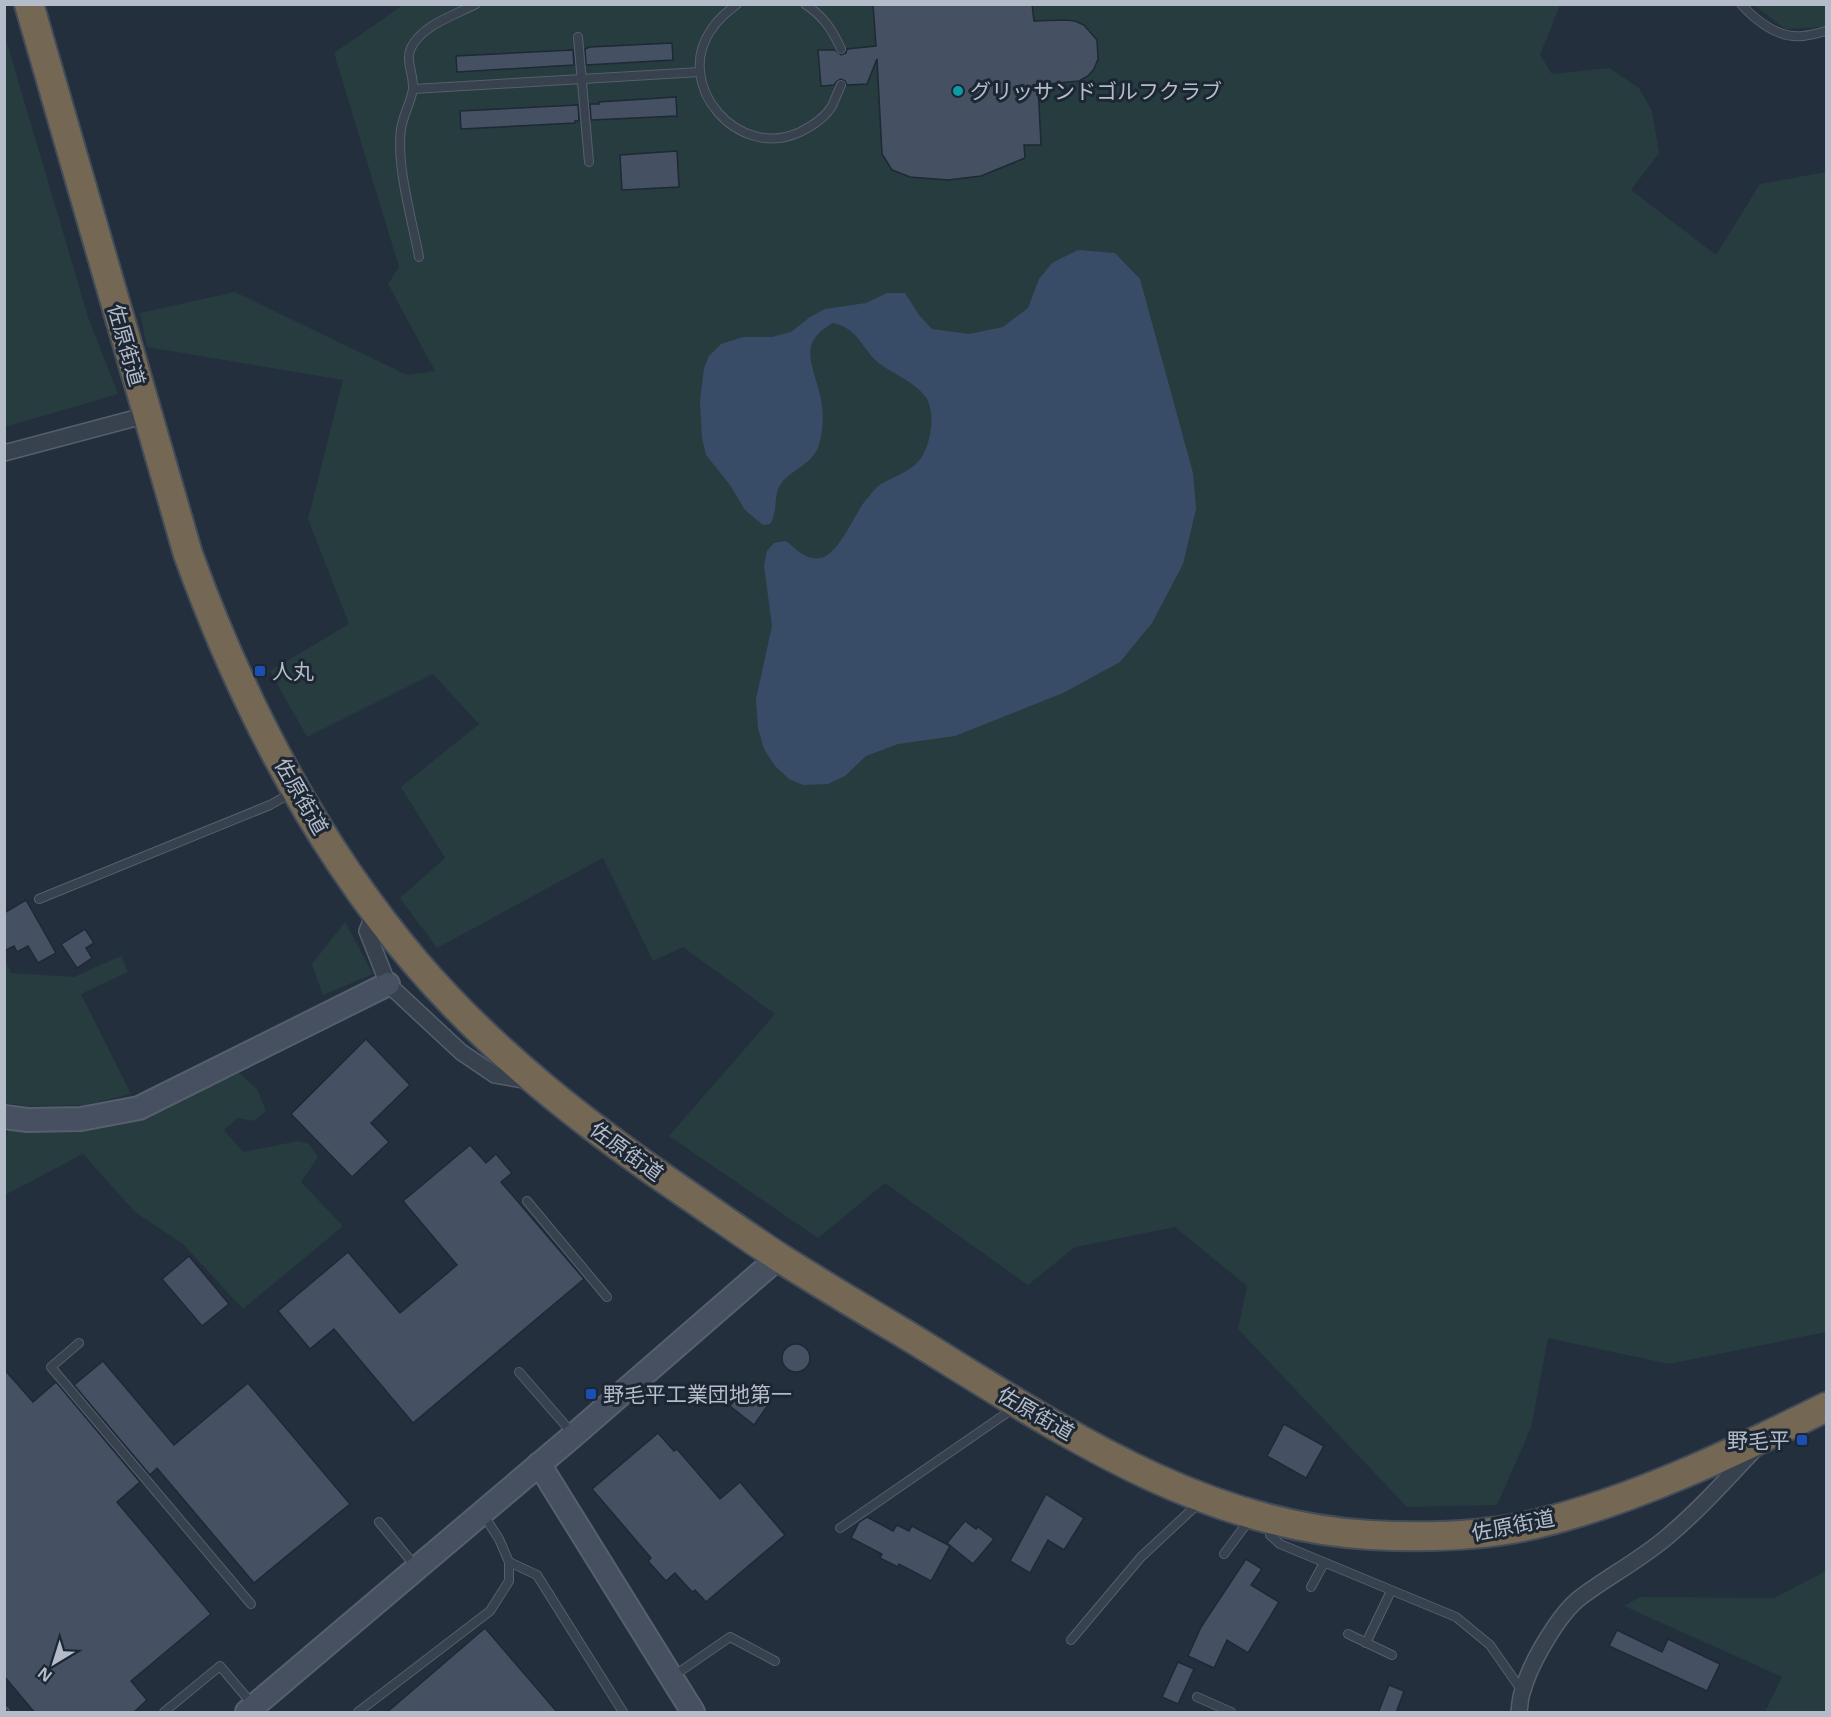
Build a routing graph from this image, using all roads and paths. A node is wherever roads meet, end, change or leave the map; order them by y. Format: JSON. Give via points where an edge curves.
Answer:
{"nodes":[{"id":1,"x":29,"y":4,"type":"edge"},
{"id":2,"x":476,"y":4,"type":"edge"},
{"id":3,"x":737,"y":4,"type":"edge"},
{"id":4,"x":805,"y":4,"type":"edge"},
{"id":5,"x":1740,"y":4,"type":"edge"},
{"id":6,"x":1827,"y":31,"type":"edge"},
{"id":7,"x":578,"y":37,"type":"dead end"},
{"id":8,"x":841,"y":50,"type":"dead end"},
{"id":9,"x":700,"y":72,"type":"junction"},
{"id":10,"x":582,"y":79,"type":"junction"},
{"id":11,"x":841,"y":85,"type":"dead end"},
{"id":12,"x":413,"y":89,"type":"junction"},
{"id":13,"x":589,"y":162,"type":"dead end"},
{"id":14,"x":419,"y":257,"type":"dead end"},
{"id":15,"x":147,"y":415,"type":"junction"},
{"id":16,"x":4,"y":453,"type":"edge"},
{"id":17,"x":297,"y":790,"type":"junction"},
{"id":18,"x":39,"y":899,"type":"dead end"},
{"id":19,"x":375,"y":911,"type":"junction"},
{"id":20,"x":388,"y":984,"type":"junction"},
{"id":21,"x":538,"y":1083,"type":"junction"},
{"id":22,"x":4,"y":1117,"type":"edge"},
{"id":23,"x":527,"y":1201,"type":"dead end"},
{"id":24,"x":779,"y":1257,"type":"junction"},
{"id":25,"x":607,"y":1297,"type":"dead end"},
{"id":26,"x":79,"y":1343,"type":"dead end"},
{"id":27,"x":519,"y":1372,"type":"dead end"},
{"id":28,"x":1020,"y":1404,"type":"junction"},
{"id":29,"x":1827,"y":1407,"type":"edge"},
{"id":30,"x":1773,"y":1433,"type":"junction"},
{"id":31,"x":574,"y":1435,"type":"junction"},
{"id":32,"x":539,"y":1464,"type":"junction"},
{"id":33,"x":1204,"y":1499,"type":"junction"},
{"id":34,"x":483,"y":1512,"type":"junction"},
{"id":35,"x":1262,"y":1518,"type":"junction"},
{"id":36,"x":379,"y":1522,"type":"dead end"},
{"id":37,"x":840,"y":1528,"type":"dead end"},
{"id":38,"x":1224,"y":1554,"type":"dead end"},
{"id":39,"x":509,"y":1562,"type":"junction"},
{"id":40,"x":1324,"y":1563,"type":"junction"},
{"id":41,"x":417,"y":1568,"type":"junction"},
{"id":42,"x":1311,"y":1587,"type":"dead end"},
{"id":43,"x":1391,"y":1591,"type":"junction"},
{"id":44,"x":251,"y":1604,"type":"dead end"},
{"id":45,"x":1348,"y":1635,"type":"dead end"},
{"id":46,"x":1071,"y":1640,"type":"dead end"},
{"id":47,"x":1366,"y":1643,"type":"junction"},
{"id":48,"x":1392,"y":1655,"type":"dead end"},
{"id":49,"x":775,"y":1661,"type":"dead end"},
{"id":50,"x":672,"y":1677,"type":"junction"},
{"id":51,"x":1522,"y":1691,"type":"junction"},
{"id":52,"x":1197,"y":1697,"type":"dead end"},
{"id":53,"x":250,"y":1710,"type":"edge"},
{"id":54,"x":164,"y":1713,"type":"edge"},
{"id":55,"x":358,"y":1713,"type":"edge"},
{"id":56,"x":623,"y":1713,"type":"edge"},
{"id":57,"x":693,"y":1713,"type":"edge"},
{"id":58,"x":1230,"y":1713,"type":"edge"},
{"id":59,"x":1519,"y":1713,"type":"edge"}],
"edges":[{"from":1,"to":15,"type":"highway","name":"佐原街道"},
{"from":2,"to":12,"type":"lane","via":[[442,20],[412,46],[409,55]]},
{"from":3,"to":9,"type":"lane","via":[[709,32]]},
{"from":4,"to":8,"type":"lane","via":[[826,22]]},
{"from":5,"to":6,"type":"lane","via":[[1777,32],[1801,37]]},
{"from":7,"to":10,"type":"lane"},
{"from":9,"to":10,"type":"lane"},
{"from":9,"to":11,"type":"lane","via":[[706,97],[721,117],[741,132],[765,138],[790,136],[813,125],[831,108]]},
{"from":10,"to":12,"type":"lane"},
{"from":10,"to":13,"type":"lane"},
{"from":12,"to":14,"type":"lane","via":[[401,129],[401,162]]},
{"from":15,"to":16,"type":"street"},
{"from":15,"to":17,"type":"highway","name":"佐原街道","via":[[206,602],[264,729]]},
{"from":17,"to":18,"type":"lane","via":[[270,805]]},
{"from":17,"to":19,"type":"highway","name":"佐原街道"},
{"from":19,"to":20,"type":"street","via":[[367,930]]},
{"from":19,"to":21,"type":"highway","name":"佐原街道","via":[[454,1005]]},
{"from":20,"to":21,"type":"street","via":[[461,1052],[495,1075]]},
{"from":20,"to":22,"type":"street","via":[[140,1108],[81,1119]]},
{"from":21,"to":24,"type":"highway","name":"佐原街道","via":[[615,1145]]},
{"from":23,"to":25,"type":"lane"},
{"from":24,"to":28,"type":"highway","name":"佐原街道"},
{"from":24,"to":31,"type":"street"},
{"from":26,"to":44,"type":"lane","via":[[51,1367]]},
{"from":27,"to":31,"type":"lane"},
{"from":28,"to":33,"type":"highway","name":"佐原街道","via":[[1133,1469]]},
{"from":28,"to":37,"type":"lane"},
{"from":29,"to":30,"type":"highway","name":"佐原街道"},
{"from":30,"to":35,"type":"highway","name":"佐原街道","via":[[1605,1503],[1537,1524],[1485,1533],[1436,1536],[1327,1532]]},
{"from":30,"to":51,"type":"street","via":[[1669,1536],[1579,1599],[1558,1623],[1532,1665]]},
{"from":31,"to":32,"type":"street"},
{"from":32,"to":34,"type":"street"},
{"from":32,"to":50,"type":"street"},
{"from":33,"to":35,"type":"highway","name":"佐原街道"},
{"from":33,"to":46,"type":"lane","via":[[1141,1557]]},
{"from":34,"to":39,"type":"lane"},
{"from":34,"to":41,"type":"street"},
{"from":35,"to":38,"type":"lane"},
{"from":35,"to":40,"type":"lane","via":[[1280,1544]]},
{"from":36,"to":41,"type":"lane"},
{"from":39,"to":55,"type":"lane","via":[[509,1581],[490,1611]]},
{"from":39,"to":56,"type":"lane","via":[[537,1575]]},
{"from":40,"to":42,"type":"lane"},
{"from":40,"to":43,"type":"lane"},
{"from":41,"to":53,"type":"street"},
{"from":43,"to":47,"type":"lane"},
{"from":43,"to":51,"type":"lane","via":[[1456,1617],[1490,1645]]},
{"from":45,"to":47,"type":"lane"},
{"from":47,"to":48,"type":"lane"},
{"from":49,"to":50,"type":"lane","via":[[729,1637]]},
{"from":50,"to":57,"type":"street"},
{"from":51,"to":59,"type":"street"},
{"from":52,"to":58,"type":"lane"},
{"from":53,"to":54,"type":"lane","via":[[220,1666]]}]}
